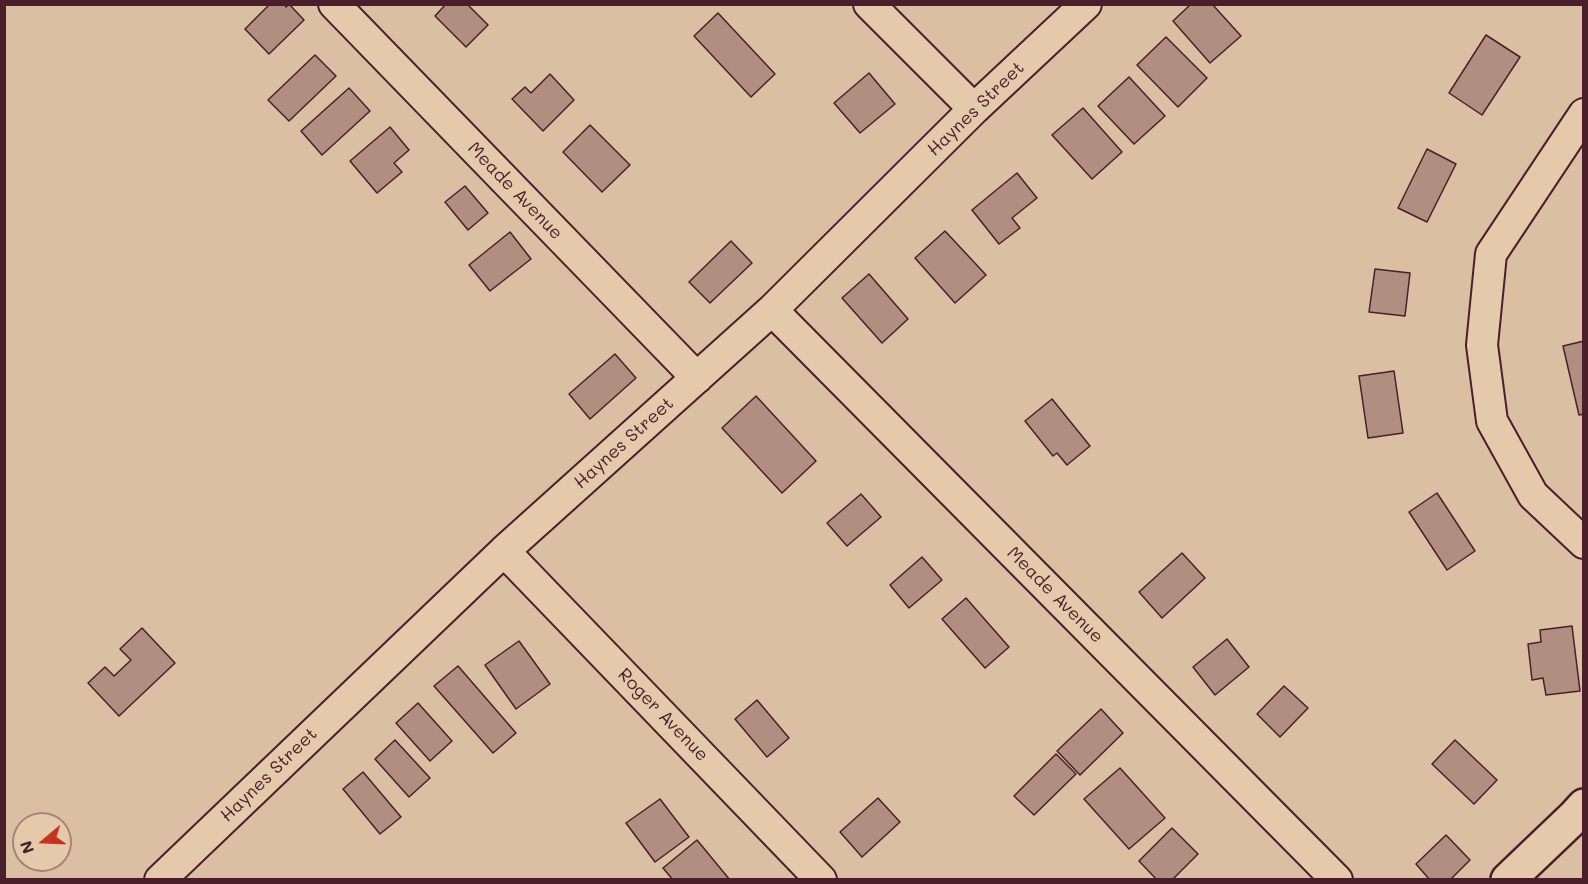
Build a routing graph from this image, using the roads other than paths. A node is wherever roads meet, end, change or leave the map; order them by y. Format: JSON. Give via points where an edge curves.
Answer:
{"nodes":[{"id":1,"x":334,"y":4,"type":"edge"},
{"id":2,"x":869,"y":4,"type":"edge"},
{"id":3,"x":1086,"y":4,"type":"edge"},
{"id":4,"x":974,"y":110,"type":"junction"},
{"id":5,"x":1584,"y":114,"type":"edge"},
{"id":6,"x":772,"y":310,"type":"junction"},
{"id":7,"x":697,"y":378,"type":"junction"},
{"id":8,"x":1584,"y":543,"type":"edge"},
{"id":9,"x":504,"y":551,"type":"junction"},
{"id":10,"x":1584,"y":806,"type":"edge"},
{"id":11,"x":160,"y":879,"type":"edge"},
{"id":12,"x":821,"y":879,"type":"edge"},
{"id":13,"x":1337,"y":879,"type":"edge"},
{"id":14,"x":1508,"y":879,"type":"edge"}],
"edges":[{"from":1,"to":7,"type":"street","name":"Meade Avenue"},
{"from":2,"to":4,"type":"street"},
{"from":3,"to":4,"type":"street","name":"Haynes Street"},
{"from":4,"to":6,"type":"street","name":"Haynes Street"},
{"from":5,"to":8,"type":"street","via":[[1491,254],[1482,345],[1492,421],[1533,495]]},
{"from":6,"to":7,"type":"street","name":"Haynes Street"},
{"from":6,"to":13,"type":"street","name":"Meade Avenue"},
{"from":7,"to":9,"type":"street","name":"Haynes Street"},
{"from":9,"to":11,"type":"street","name":"Haynes Street"},
{"from":9,"to":12,"type":"street","name":"Roger Avenue"},
{"from":10,"to":14,"type":"street"}]}
